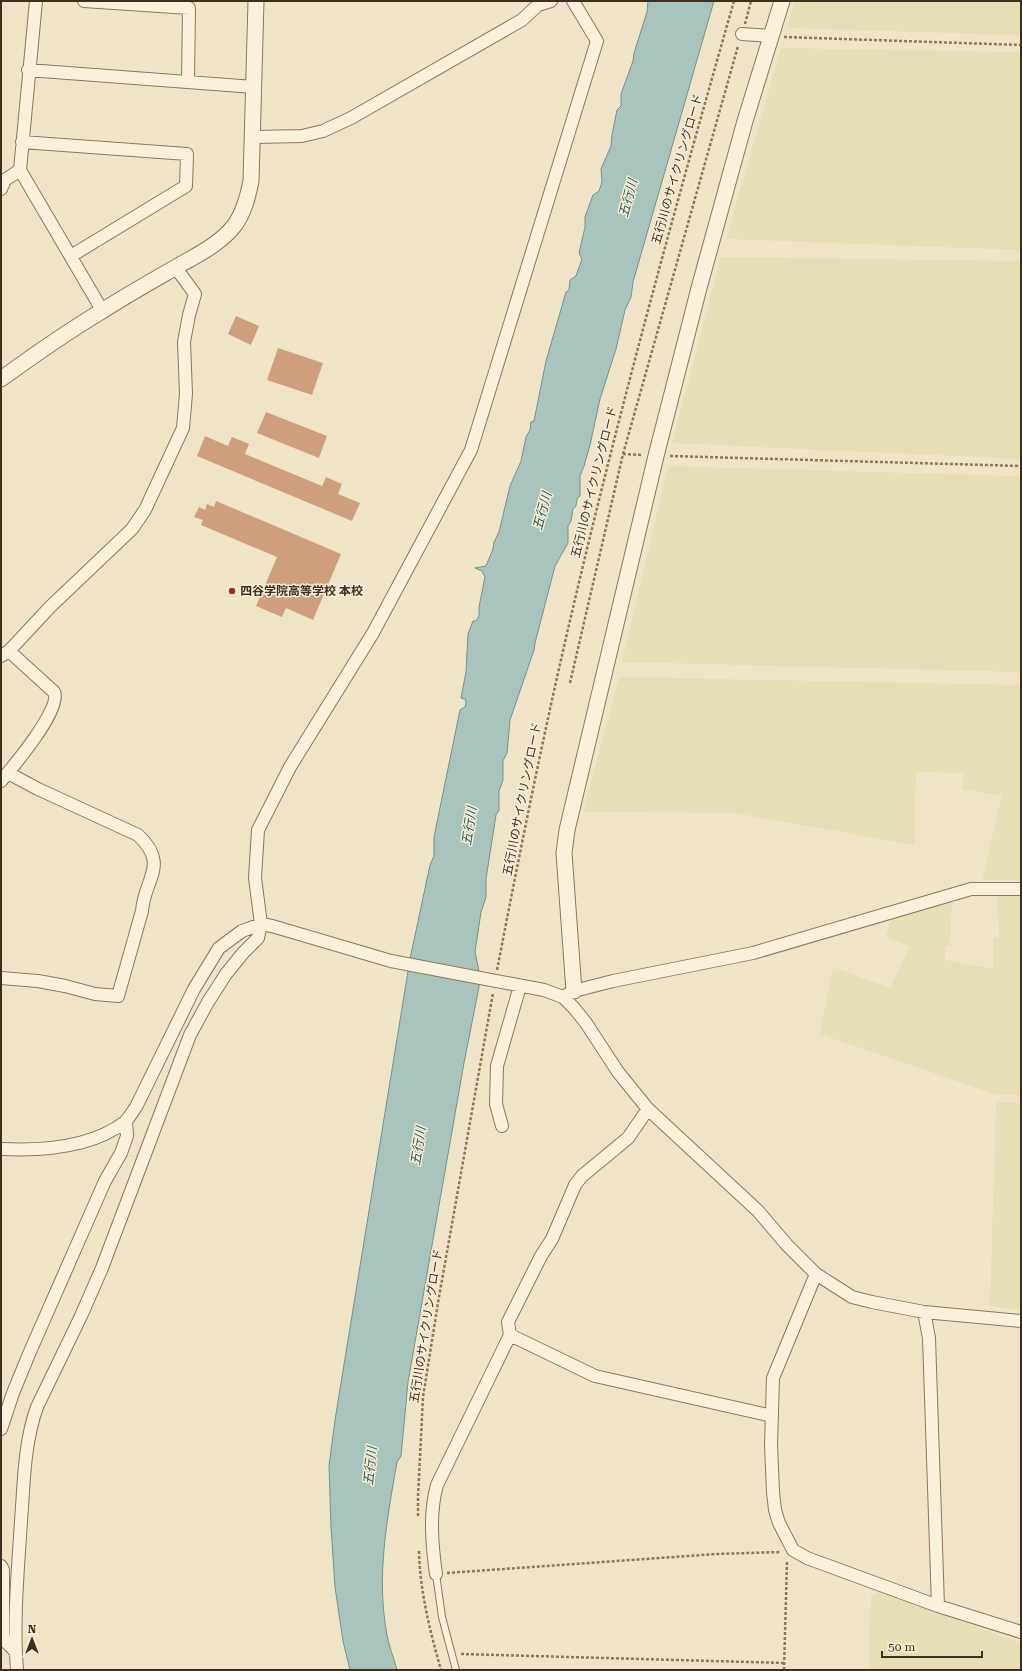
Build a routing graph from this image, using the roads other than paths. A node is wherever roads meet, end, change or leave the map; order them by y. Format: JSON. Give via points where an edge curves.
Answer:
{"nodes":[{"id":1,"x":36,"y":1,"type":"edge"},
{"id":2,"x":84,"y":1,"type":"edge"},
{"id":3,"x":256,"y":1,"type":"edge"},
{"id":4,"x":551,"y":1,"type":"edge"},
{"id":5,"x":573,"y":1,"type":"edge"},
{"id":6,"x":782,"y":1,"type":"edge"},
{"id":7,"x":539,"y":3,"type":"edge"},
{"id":8,"x":742,"y":34,"type":"road end"},
{"id":9,"x":772,"y":36,"type":"junction"},
{"id":10,"x":28,"y":70,"type":"junction"},
{"id":11,"x":188,"y":82,"type":"junction"},
{"id":12,"x":254,"y":87,"type":"junction"},
{"id":13,"x":253,"y":137,"type":"junction"},
{"id":14,"x":22,"y":142,"type":"junction"},
{"id":15,"x":20,"y":170,"type":"junction"},
{"id":16,"x":1,"y":189,"type":"edge"},
{"id":17,"x":71,"y":256,"type":"junction"},
{"id":18,"x":176,"y":268,"type":"junction"},
{"id":19,"x":102,"y":310,"type":"junction"},
{"id":20,"x":1,"y":379,"type":"edge"},
{"id":21,"x":5,"y":654,"type":"edge"},
{"id":22,"x":5,"y":777,"type":"edge"},
{"id":23,"x":1021,"y":889,"type":"edge"},
{"id":24,"x":261,"y":924,"type":"junction"},
{"id":25,"x":1,"y":978,"type":"edge"},
{"id":26,"x":520,"y":986,"type":"junction"},
{"id":27,"x":568,"y":994,"type":"junction"},
{"id":28,"x":648,"y":1109,"type":"junction"},
{"id":29,"x":126,"y":1121,"type":"junction"},
{"id":30,"x":502,"y":1126,"type":"dead end"},
{"id":31,"x":1,"y":1149,"type":"edge"},
{"id":32,"x":816,"y":1274,"type":"junction"},
{"id":33,"x":924,"y":1312,"type":"junction"},
{"id":34,"x":1021,"y":1321,"type":"edge"},
{"id":35,"x":510,"y":1335,"type":"junction"},
{"id":36,"x":772,"y":1416,"type":"junction"},
{"id":37,"x":1,"y":1429,"type":"edge"},
{"id":38,"x":1,"y":1566,"type":"edge"},
{"id":39,"x":436,"y":1574,"type":"joint"},
{"id":40,"x":938,"y":1606,"type":"junction"},
{"id":41,"x":1021,"y":1632,"type":"edge"},
{"id":42,"x":15,"y":1650,"type":"junction"},
{"id":43,"x":17,"y":1670,"type":"edge"},
{"id":44,"x":456,"y":1670,"type":"edge"}],
"edges":[{"from":1,"to":10,"type":"street"},
{"from":2,"to":11,"type":"street","via":[[189,8]]},
{"from":3,"to":12,"type":"street"},
{"from":4,"to":7,"type":"street"},
{"from":5,"to":24,"type":"street","via":[[596,41],[471,450],[373,633],[290,767],[258,830],[254,878]]},
{"from":6,"to":9,"type":"street"},
{"from":7,"to":13,"type":"street","via":[[522,20],[323,132],[302,136]]},
{"from":8,"to":9,"type":"street"},
{"from":9,"to":27,"type":"street","via":[[745,121],[656,456],[567,830],[564,853]]},
{"from":10,"to":11,"type":"street"},
{"from":10,"to":14,"type":"street"},
{"from":11,"to":12,"type":"street"},
{"from":12,"to":13,"type":"street"},
{"from":13,"to":18,"type":"street","via":[[251,181],[235,226],[223,238]]},
{"from":14,"to":15,"type":"street"},
{"from":14,"to":17,"type":"street","via":[[187,154],[186,186]]},
{"from":15,"to":16,"type":"street","via":[[5,180]]},
{"from":15,"to":17,"type":"street"},
{"from":17,"to":19,"type":"street"},
{"from":18,"to":19,"type":"street"},
{"from":18,"to":21,"type":"street","via":[[195,294],[188,315],[184,342],[184,428],[146,510],[132,529]]},
{"from":19,"to":20,"type":"street"},
{"from":21,"to":22,"type":"street","via":[[56,695],[53,707],[42,727],[24,755]]},
{"from":22,"to":25,"type":"street","via":[[138,834],[152,855],[153,873],[142,902],[142,911],[118,996],[95,994],[44,982]]},
{"from":23,"to":27,"type":"street","via":[[971,889],[753,952]]},
{"from":24,"to":26,"type":"street","via":[[286,929],[391,961]]},
{"from":24,"to":29,"type":"street","via":[[242,931],[219,948],[194,989],[136,1107]]},
{"from":24,"to":42,"type":"street","via":[[258,938],[226,974],[190,1035],[102,1268],[32,1419],[24,1481]]},
{"from":26,"to":27,"type":"street"},
{"from":26,"to":30,"type":"street","via":[[498,1066],[496,1104]]},
{"from":27,"to":28,"type":"street","via":[[618,1072]]},
{"from":28,"to":32,"type":"street","via":[[758,1211]]},
{"from":28,"to":35,"type":"street","via":[[628,1138],[582,1176],[575,1185],[552,1239],[508,1322]]},
{"from":29,"to":31,"type":"street","via":[[98,1138],[76,1143],[42,1150]]},
{"from":29,"to":37,"type":"street","via":[[127,1136],[121,1153],[105,1181],[29,1354]]},
{"from":32,"to":33,"type":"street","via":[[852,1297]]},
{"from":32,"to":36,"type":"street","via":[[773,1378]]},
{"from":33,"to":34,"type":"street"},
{"from":33,"to":40,"type":"street","via":[[930,1338]]},
{"from":35,"to":36,"type":"street","via":[[595,1376]]},
{"from":35,"to":39,"type":"street","via":[[437,1485],[432,1513]]},
{"from":36,"to":40,"type":"street","via":[[771,1453],[775,1510],[790,1551]]},
{"from":38,"to":42,"type":"street","via":[[3,1634],[4,1640]]},
{"from":39,"to":44,"type":"lane","via":[[442,1618]]},
{"from":40,"to":41,"type":"street"},
{"from":42,"to":43,"type":"street"}]}
